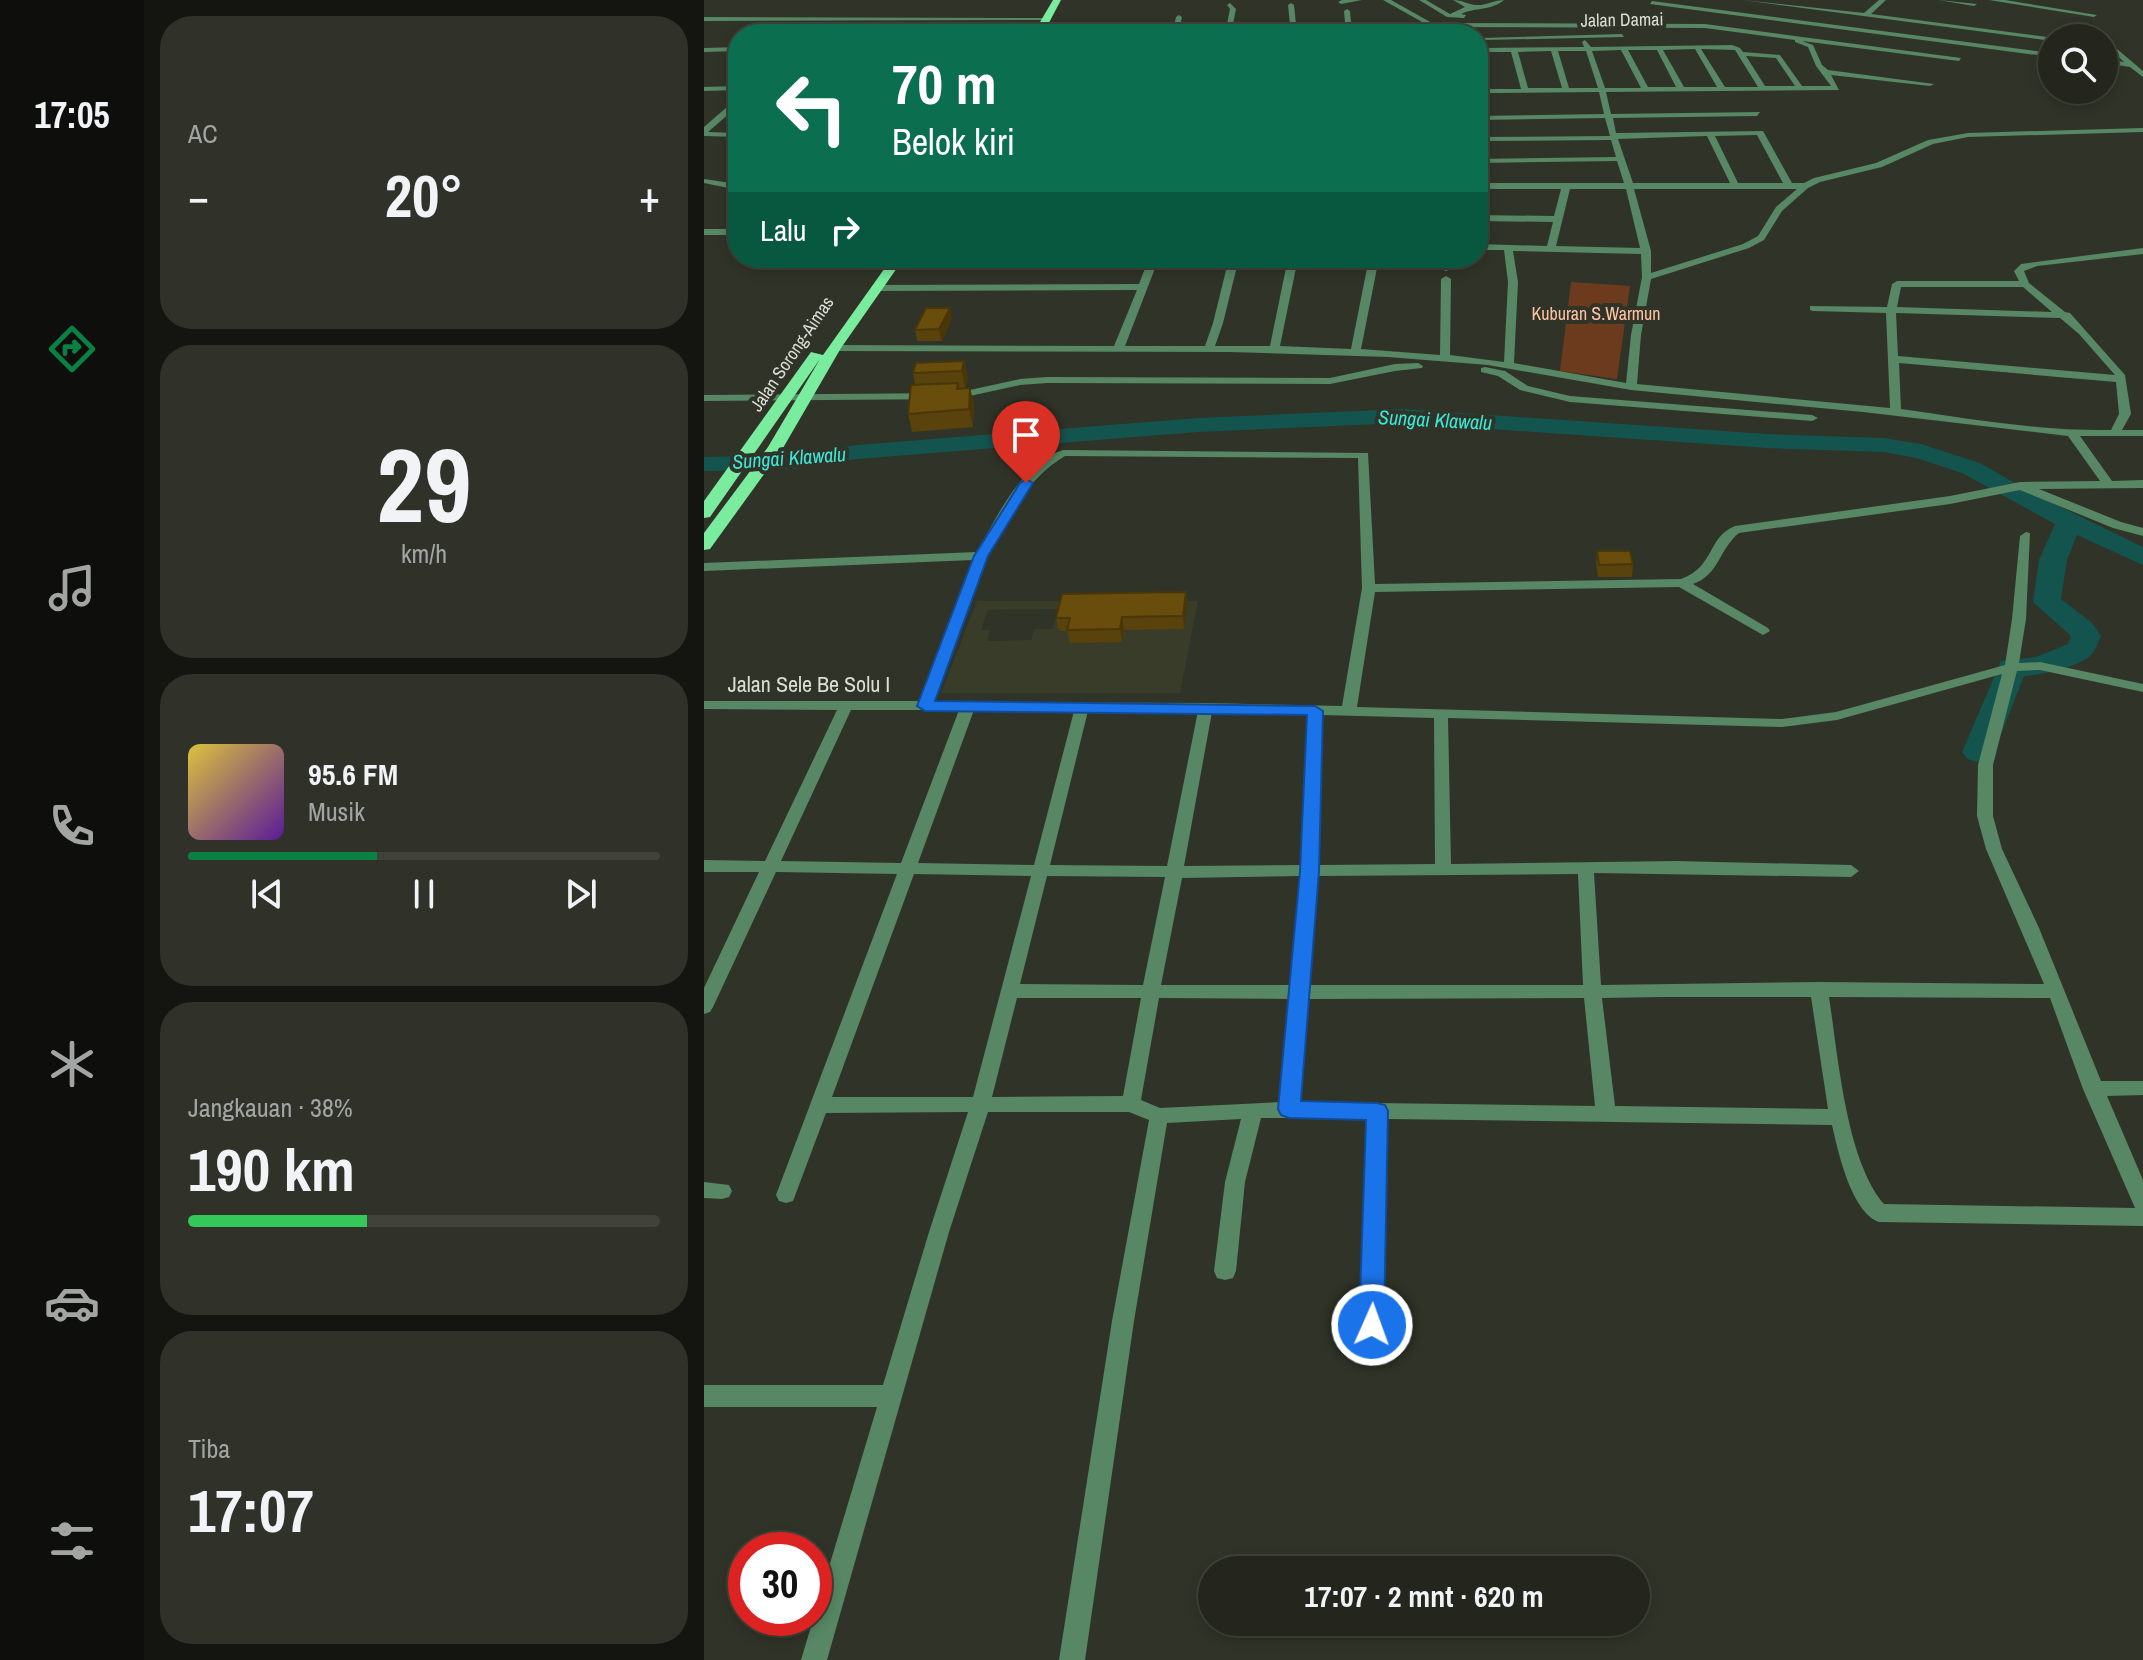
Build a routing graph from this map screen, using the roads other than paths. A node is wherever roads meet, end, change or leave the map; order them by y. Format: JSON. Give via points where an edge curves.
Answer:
{"nodes":[{"id":1,"x":1057,"y":0,"type":"edge"},
{"id":2,"x":1359,"y":0,"type":"edge"},
{"id":3,"x":1386,"y":0,"type":"edge"},
{"id":4,"x":1422,"y":0,"type":"edge"},
{"id":5,"x":1456,"y":0,"type":"edge"},
{"id":6,"x":1501,"y":0,"type":"edge"},
{"id":7,"x":1743,"y":0,"type":"edge"},
{"id":8,"x":1794,"y":0,"type":"edge"},
{"id":9,"x":1883,"y":0,"type":"edge"},
{"id":10,"x":1941,"y":0,"type":"edge"},
{"id":11,"x":1992,"y":0,"type":"edge"},
{"id":12,"x":1341,"y":2,"type":"dead end"},
{"id":13,"x":1655,"y":2,"type":"edge"},
{"id":14,"x":2017,"y":3,"type":"junction"},
{"id":15,"x":1974,"y":4,"type":"dead end"},
{"id":16,"x":1230,"y":5,"type":"dead end"},
{"id":17,"x":1291,"y":5,"type":"dead end"},
{"id":18,"x":1784,"y":5,"type":"junction"},
{"id":19,"x":2088,"y":5,"type":"dead end"},
{"id":20,"x":1470,"y":7,"type":"junction"},
{"id":21,"x":2053,"y":8,"type":"junction"},
{"id":22,"x":1641,"y":10,"type":"dead end"},
{"id":23,"x":2011,"y":10,"type":"dead end"},
{"id":24,"x":1347,"y":11,"type":"dead end"},
{"id":25,"x":1726,"y":13,"type":"junction"},
{"id":26,"x":2047,"y":14,"type":"dead end"},
{"id":27,"x":1860,"y":15,"type":"junction"},
{"id":28,"x":2094,"y":15,"type":"junction"},
{"id":29,"x":1451,"y":16,"type":"junction"},
{"id":30,"x":1502,"y":16,"type":"dead end"},
{"id":31,"x":1179,"y":17,"type":"dead end"},
{"id":32,"x":1631,"y":18,"type":"dead end"},
{"id":33,"x":704,"y":19,"type":"edge"},
{"id":34,"x":830,"y":19,"type":"junction"},
{"id":35,"x":826,"y":24,"type":"edge"},
{"id":36,"x":963,"y":24,"type":"edge"},
{"id":37,"x":1045,"y":24,"type":"edge"},
{"id":38,"x":1177,"y":24,"type":"edge"},
{"id":39,"x":1230,"y":24,"type":"edge"},
{"id":40,"x":1293,"y":24,"type":"edge"},
{"id":41,"x":1348,"y":24,"type":"edge"},
{"id":42,"x":1429,"y":24,"type":"edge"},
{"id":43,"x":1433,"y":24,"type":"edge"},
{"id":44,"x":2094,"y":24,"type":"edge"},
{"id":45,"x":1488,"y":25,"type":"edge"},
{"id":46,"x":1620,"y":25,"type":"junction"},
{"id":47,"x":1705,"y":26,"type":"junction"},
{"id":48,"x":1628,"y":36,"type":"dead end"},
{"id":49,"x":1582,"y":37,"type":"junction"},
{"id":50,"x":2038,"y":37,"type":"edge"},
{"id":51,"x":1488,"y":42,"type":"edge"},
{"id":52,"x":1807,"y":42,"type":"junction"},
{"id":53,"x":1488,"y":44,"type":"edge"},
{"id":54,"x":1623,"y":48,"type":"junction"},
{"id":55,"x":1659,"y":48,"type":"junction"},
{"id":56,"x":1697,"y":48,"type":"junction"},
{"id":57,"x":728,"y":49,"type":"edge"},
{"id":58,"x":1554,"y":49,"type":"junction"},
{"id":59,"x":1589,"y":49,"type":"junction"},
{"id":60,"x":704,"y":50,"type":"edge"},
{"id":61,"x":1514,"y":50,"type":"junction"},
{"id":62,"x":2038,"y":53,"type":"edge"},
{"id":63,"x":1740,"y":54,"type":"junction"},
{"id":64,"x":2118,"y":54,"type":"edge"},
{"id":65,"x":1959,"y":59,"type":"dead end"},
{"id":66,"x":2118,"y":63,"type":"edge"},
{"id":67,"x":2131,"y":65,"type":"junction"},
{"id":68,"x":1826,"y":72,"type":"junction"},
{"id":69,"x":2143,"y":75,"type":"edge"},
{"id":70,"x":1930,"y":84,"type":"dead end"},
{"id":71,"x":728,"y":88,"type":"edge"},
{"id":72,"x":704,"y":89,"type":"edge"},
{"id":73,"x":1763,"y":89,"type":"junction"},
{"id":74,"x":1800,"y":89,"type":"junction"},
{"id":75,"x":1723,"y":90,"type":"junction"},
{"id":76,"x":1488,"y":91,"type":"edge"},
{"id":77,"x":1525,"y":91,"type":"junction"},
{"id":78,"x":1566,"y":91,"type":"junction"},
{"id":79,"x":1603,"y":91,"type":"junction"},
{"id":80,"x":1646,"y":91,"type":"junction"},
{"id":81,"x":1682,"y":91,"type":"junction"},
{"id":82,"x":728,"y":111,"type":"edge"},
{"id":83,"x":1757,"y":114,"type":"dead end"},
{"id":84,"x":1609,"y":116,"type":"junction"},
{"id":85,"x":1488,"y":118,"type":"edge"},
{"id":86,"x":2143,"y":130,"type":"edge"},
{"id":87,"x":704,"y":132,"type":"edge"},
{"id":88,"x":728,"y":134,"type":"edge"},
{"id":89,"x":1710,"y":134,"type":"junction"},
{"id":90,"x":1614,"y":137,"type":"junction"},
{"id":91,"x":1488,"y":139,"type":"edge"},
{"id":92,"x":1620,"y":159,"type":"junction"},
{"id":93,"x":1488,"y":161,"type":"edge"},
{"id":94,"x":704,"y":181,"type":"edge"},
{"id":95,"x":728,"y":185,"type":"edge"},
{"id":96,"x":1488,"y":186,"type":"edge"},
{"id":97,"x":1566,"y":186,"type":"junction"},
{"id":98,"x":1629,"y":186,"type":"junction"},
{"id":99,"x":1735,"y":186,"type":"junction"},
{"id":100,"x":1789,"y":186,"type":"junction"},
{"id":101,"x":1805,"y":186,"type":"junction"},
{"id":102,"x":1488,"y":218,"type":"edge"},
{"id":103,"x":1559,"y":219,"type":"junction"},
{"id":104,"x":704,"y":232,"type":"edge"},
{"id":105,"x":728,"y":232,"type":"edge"},
{"id":106,"x":1488,"y":247,"type":"edge"},
{"id":107,"x":1508,"y":247,"type":"junction"},
{"id":108,"x":1551,"y":248,"type":"junction"},
{"id":109,"x":1646,"y":251,"type":"junction"},
{"id":110,"x":2143,"y":251,"type":"edge"},
{"id":111,"x":876,"y":268,"type":"edge"},
{"id":112,"x":891,"y":268,"type":"edge"},
{"id":113,"x":1150,"y":268,"type":"edge"},
{"id":114,"x":1232,"y":268,"type":"edge"},
{"id":115,"x":1291,"y":268,"type":"edge"},
{"id":116,"x":1372,"y":268,"type":"edge"},
{"id":117,"x":1444,"y":268,"type":"edge"},
{"id":118,"x":1647,"y":277,"type":"junction"},
{"id":119,"x":2025,"y":284,"type":"junction"},
{"id":120,"x":1143,"y":287,"type":"junction"},
{"id":121,"x":876,"y":288,"type":"junction"},
{"id":122,"x":1813,"y":308,"type":"dead end"},
{"id":123,"x":1891,"y":311,"type":"junction"},
{"id":124,"x":2066,"y":315,"type":"junction"},
{"id":125,"x":834,"y":348,"type":"junction"},
{"id":126,"x":1118,"y":350,"type":"junction"},
{"id":127,"x":1208,"y":350,"type":"junction"},
{"id":128,"x":1274,"y":350,"type":"junction"},
{"id":129,"x":1355,"y":352,"type":"junction"},
{"id":130,"x":1445,"y":357,"type":"junction"},
{"id":131,"x":1894,"y":359,"type":"junction"},
{"id":132,"x":1509,"y":365,"type":"junction"},
{"id":133,"x":2121,"y":379,"type":"junction"},
{"id":134,"x":1631,"y":387,"type":"junction"},
{"id":135,"x":704,"y":398,"type":"edge"},
{"id":136,"x":787,"y":398,"type":"junction"},
{"id":137,"x":807,"y":398,"type":"junction"},
{"id":138,"x":1896,"y":412,"type":"junction"},
{"id":139,"x":1812,"y":418,"type":"dead end"},
{"id":140,"x":2115,"y":433,"type":"junction"},
{"id":141,"x":2143,"y":433,"type":"edge"},
{"id":142,"x":2073,"y":435,"type":"junction"},
{"id":143,"x":2108,"y":484,"type":"junction"},
{"id":144,"x":2143,"y":484,"type":"edge"},
{"id":145,"x":2014,"y":488,"type":"junction"},
{"id":146,"x":704,"y":513,"type":"edge"},
{"id":147,"x":727,"y":513,"type":"junction"},
{"id":148,"x":2143,"y":532,"type":"edge"},
{"id":149,"x":2026,"y":536,"type":"dead end"},
{"id":150,"x":704,"y":545,"type":"edge"},
{"id":151,"x":981,"y":556,"type":"junction"},
{"id":152,"x":704,"y":567,"type":"edge"},
{"id":153,"x":1682,"y":583,"type":"junction"},
{"id":154,"x":1369,"y":588,"type":"junction"},
{"id":155,"x":1763,"y":631,"type":"dead end"},
{"id":156,"x":2012,"y":667,"type":"junction"},
{"id":157,"x":2143,"y":688,"type":"edge"},
{"id":158,"x":704,"y":705,"type":"edge"},
{"id":159,"x":846,"y":706,"type":"junction"},
{"id":160,"x":925,"y":706,"type":"junction"},
{"id":161,"x":968,"y":706,"type":"junction"},
{"id":162,"x":1082,"y":707,"type":"junction"},
{"id":163,"x":1206,"y":707,"type":"junction"},
{"id":164,"x":1349,"y":710,"type":"junction"},
{"id":165,"x":1315,"y":711,"type":"junction"},
{"id":166,"x":1441,"y":715,"type":"junction"},
{"id":167,"x":704,"y":866,"type":"edge"},
{"id":168,"x":770,"y":866,"type":"junction"},
{"id":169,"x":907,"y":867,"type":"junction"},
{"id":170,"x":1443,"y":868,"type":"junction"},
{"id":171,"x":1586,"y":869,"type":"junction"},
{"id":172,"x":1042,"y":870,"type":"junction"},
{"id":173,"x":1310,"y":871,"type":"junction"},
{"id":174,"x":1851,"y":871,"type":"dead end"},
{"id":175,"x":1177,"y":872,"type":"junction"},
{"id":176,"x":1819,"y":989,"type":"junction"},
{"id":177,"x":1008,"y":991,"type":"junction"},
{"id":178,"x":2055,"y":991,"type":"junction"},
{"id":179,"x":1150,"y":992,"type":"junction"},
{"id":180,"x":1299,"y":992,"type":"junction"},
{"id":181,"x":1592,"y":992,"type":"junction"},
{"id":182,"x":704,"y":1007,"type":"edge"},
{"id":183,"x":2143,"y":1088,"type":"edge"},
{"id":184,"x":2093,"y":1089,"type":"junction"},
{"id":185,"x":981,"y":1103,"type":"junction"},
{"id":186,"x":1131,"y":1104,"type":"junction"},
{"id":187,"x":818,"y":1105,"type":"junction"},
{"id":188,"x":1289,"y":1109,"type":"junction"},
{"id":189,"x":1253,"y":1111,"type":"junction"},
{"id":190,"x":1377,"y":1111,"type":"junction"},
{"id":191,"x":1606,"y":1115,"type":"junction"},
{"id":192,"x":1159,"y":1116,"type":"junction"},
{"id":193,"x":1838,"y":1117,"type":"junction"},
{"id":194,"x":786,"y":1195,"type":"dead end"},
{"id":195,"x":2143,"y":1203,"type":"edge"},
{"id":196,"x":2143,"y":1217,"type":"edge"},
{"id":197,"x":1225,"y":1271,"type":"dead end"},
{"id":198,"x":1372,"y":1325,"type":"dead end"},
{"id":199,"x":704,"y":1396,"type":"edge"},
{"id":200,"x":892,"y":1396,"type":"junction"},
{"id":201,"x":814,"y":1660,"type":"edge"},
{"id":202,"x":1072,"y":1660,"type":"edge"}],
"edges":[{"from":1,"to":37,"type":"highway"},
{"from":2,"to":12,"type":"street"},
{"from":3,"to":42,"type":"street"},
{"from":4,"to":29,"type":"street"},
{"from":5,"to":20,"type":"street"},
{"from":6,"to":20,"type":"street"},
{"from":7,"to":18,"type":"street"},
{"from":7,"to":25,"type":"street"},
{"from":8,"to":18,"type":"street"},
{"from":9,"to":27,"type":"street"},
{"from":10,"to":15,"type":"street"},
{"from":11,"to":14,"type":"street"},
{"from":13,"to":22,"type":"street"},
{"from":13,"to":25,"type":"street"},
{"from":14,"to":21,"type":"street"},
{"from":14,"to":23,"type":"street"},
{"from":16,"to":39,"type":"street"},
{"from":17,"to":40,"type":"street"},
{"from":18,"to":27,"type":"street"},
{"from":19,"to":28,"type":"street"},
{"from":20,"to":29,"type":"street"},
{"from":21,"to":26,"type":"street"},
{"from":21,"to":28,"type":"street"},
{"from":24,"to":41,"type":"street"},
{"from":25,"to":47,"type":"street"},
{"from":25,"to":62,"type":"street"},
{"from":27,"to":50,"type":"street"},
{"from":28,"to":44,"type":"street"},
{"from":29,"to":30,"type":"street"},
{"from":29,"to":43,"type":"street"},
{"from":31,"to":38,"type":"street"},
{"from":32,"to":46,"type":"street"},
{"from":33,"to":34,"type":"street"},
{"from":34,"to":35,"type":"street"},
{"from":34,"to":36,"type":"street"},
{"from":45,"to":46,"type":"street"},
{"from":46,"to":47,"type":"street"},
{"from":47,"to":52,"type":"street"},
{"from":47,"to":52,"type":"street","via":[[1697,36]]},
{"from":48,"to":49,"type":"street","name":"Jalan Damai"},
{"from":49,"to":51,"type":"street","name":"Jalan Damai"},
{"from":49,"to":59,"type":"street"},
{"from":52,"to":65,"type":"street"},
{"from":52,"to":68,"type":"street"},
{"from":53,"to":61,"type":"street"},
{"from":54,"to":55,"type":"street"},
{"from":54,"to":59,"type":"street"},
{"from":54,"to":80,"type":"street"},
{"from":55,"to":56,"type":"street"},
{"from":55,"to":81,"type":"street"},
{"from":56,"to":63,"type":"street","via":[[1732,47]]},
{"from":56,"to":75,"type":"street"},
{"from":57,"to":60,"type":"street"},
{"from":58,"to":59,"type":"street"},
{"from":58,"to":61,"type":"street"},
{"from":58,"to":78,"type":"street"},
{"from":59,"to":79,"type":"street"},
{"from":61,"to":77,"type":"street"},
{"from":63,"to":73,"type":"street"},
{"from":63,"to":74,"type":"street","via":[[1778,56]]},
{"from":64,"to":67,"type":"street"},
{"from":66,"to":67,"type":"street"},
{"from":67,"to":69,"type":"street"},
{"from":68,"to":70,"type":"street"},
{"from":68,"to":74,"type":"street","via":[[1836,88]]},
{"from":71,"to":72,"type":"street"},
{"from":73,"to":74,"type":"street"},
{"from":73,"to":75,"type":"street"},
{"from":75,"to":81,"type":"street"},
{"from":76,"to":77,"type":"street"},
{"from":77,"to":78,"type":"street"},
{"from":78,"to":79,"type":"street"},
{"from":79,"to":80,"type":"street"},
{"from":79,"to":84,"type":"street"},
{"from":80,"to":81,"type":"street"},
{"from":82,"to":87,"type":"street"},
{"from":83,"to":84,"type":"street"},
{"from":84,"to":85,"type":"street"},
{"from":84,"to":90,"type":"street"},
{"from":86,"to":101,"type":"street","via":[[1946,138],[1868,169]]},
{"from":87,"to":88,"type":"street"},
{"from":89,"to":90,"type":"street"},
{"from":89,"to":99,"type":"street"},
{"from":89,"to":100,"type":"street","via":[[1760,133]]},
{"from":90,"to":91,"type":"street"},
{"from":90,"to":92,"type":"street"},
{"from":92,"to":93,"type":"street"},
{"from":92,"to":98,"type":"street"},
{"from":94,"to":95,"type":"street"},
{"from":96,"to":97,"type":"street"},
{"from":97,"to":98,"type":"street"},
{"from":97,"to":103,"type":"street"},
{"from":98,"to":99,"type":"street"},
{"from":98,"to":109,"type":"street"},
{"from":99,"to":100,"type":"street"},
{"from":100,"to":101,"type":"street"},
{"from":101,"to":118,"type":"street","via":[[1779,209],[1761,238]]},
{"from":102,"to":103,"type":"street"},
{"from":103,"to":108,"type":"street"},
{"from":104,"to":105,"type":"street"},
{"from":106,"to":107,"type":"street"},
{"from":107,"to":108,"type":"street"},
{"from":107,"to":132,"type":"street","via":[[1513,282]]},
{"from":108,"to":109,"type":"street"},
{"from":109,"to":118,"type":"street"},
{"from":110,"to":119,"type":"street","via":[[2024,266],[2019,271]]},
{"from":111,"to":136,"type":"highway","name":"Jalan Sorong-Aimas"},
{"from":112,"to":121,"type":"highway","name":"Jalan Sorong-Aimas"},
{"from":113,"to":120,"type":"street"},
{"from":114,"to":127,"type":"street"},
{"from":115,"to":128,"type":"street"},
{"from":116,"to":129,"type":"street"},
{"from":117,"to":130,"type":"street"},
{"from":118,"to":134,"type":"street"},
{"from":119,"to":123,"type":"street","via":[[1900,284]]},
{"from":119,"to":124,"type":"street"},
{"from":120,"to":121,"type":"street"},
{"from":120,"to":126,"type":"street"},
{"from":121,"to":125,"type":"highway","name":"Jalan Sorong-Aimas"},
{"from":122,"to":123,"type":"street"},
{"from":123,"to":124,"type":"street"},
{"from":123,"to":131,"type":"street"},
{"from":124,"to":133,"type":"street"},
{"from":125,"to":126,"type":"street"},
{"from":125,"to":137,"type":"highway","name":"Jalan Sorong-Aimas"},
{"from":126,"to":127,"type":"street"},
{"from":127,"to":128,"type":"street"},
{"from":128,"to":129,"type":"street"},
{"from":129,"to":130,"type":"street"},
{"from":130,"to":132,"type":"street"},
{"from":131,"to":133,"type":"street"},
{"from":131,"to":138,"type":"street"},
{"from":132,"to":134,"type":"street"},
{"from":133,"to":140,"type":"street","via":[[2125,414]]},
{"from":134,"to":138,"type":"street"},
{"from":135,"to":136,"type":"street"},
{"from":136,"to":137,"type":"street"},
{"from":136,"to":146,"type":"highway","name":"Jalan Sorong-Aimas"},
{"from":137,"to":139,"type":"street","via":[[956,396],[1034,380],[1330,381],[1406,366],[1496,371],[1536,392],[1588,401]]},
{"from":137,"to":147,"type":"highway","name":"Jalan Sorong-Aimas"},
{"from":138,"to":142,"type":"street"},
{"from":140,"to":141,"type":"street"},
{"from":140,"to":142,"type":"street"},
{"from":142,"to":143,"type":"street"},
{"from":143,"to":144,"type":"street"},
{"from":143,"to":145,"type":"street"},
{"from":145,"to":148,"type":"street"},
{"from":145,"to":153,"type":"street","via":[[1735,530],[1709,571]]},
{"from":146,"to":147,"type":"highway"},
{"from":147,"to":150,"type":"highway","name":"Jalan Sorong-Aimas"},
{"from":149,"to":156,"type":"street"},
{"from":151,"to":152,"type":"street"},
{"from":151,"to":154,"type":"street","via":[[1026,483],[1063,453],[1356,453],[1366,458]]},
{"from":151,"to":160,"type":"street"},
{"from":153,"to":154,"type":"street"},
{"from":153,"to":155,"type":"street"},
{"from":154,"to":164,"type":"street"},
{"from":156,"to":157,"type":"street","name":"Jalan Sele Be Solu I","via":[[2040,666]]},
{"from":156,"to":166,"type":"street","name":"Jalan Sele Be Solu I","via":[[1812,721]]},
{"from":156,"to":178,"type":"street","via":[[1987,761],[1986,826]]},
{"from":158,"to":159,"type":"street","name":"Jalan Sele Be Solu I"},
{"from":159,"to":160,"type":"street","name":"Jalan Sele Be Solu I"},
{"from":159,"to":168,"type":"street"},
{"from":160,"to":161,"type":"street","name":"Jalan Sele Be Solu I"},
{"from":161,"to":162,"type":"street","name":"Jalan Sele Be Solu I"},
{"from":161,"to":169,"type":"street"},
{"from":162,"to":163,"type":"street","name":"Jalan Sele Be Solu I"},
{"from":162,"to":172,"type":"street"},
{"from":163,"to":165,"type":"street","name":"Jalan Sele Be Solu I"},
{"from":163,"to":175,"type":"street"},
{"from":164,"to":165,"type":"street","name":"Jalan Sele Be Solu I"},
{"from":164,"to":166,"type":"street","name":"Jalan Sele Be Solu I"},
{"from":165,"to":173,"type":"street"},
{"from":166,"to":170,"type":"street"},
{"from":167,"to":168,"type":"street"},
{"from":168,"to":169,"type":"street"},
{"from":168,"to":182,"type":"street"},
{"from":169,"to":172,"type":"street"},
{"from":169,"to":187,"type":"street"},
{"from":170,"to":171,"type":"street"},
{"from":170,"to":173,"type":"street"},
{"from":171,"to":174,"type":"street"},
{"from":171,"to":181,"type":"street"},
{"from":172,"to":175,"type":"street"},
{"from":172,"to":177,"type":"street"},
{"from":173,"to":175,"type":"street"},
{"from":173,"to":180,"type":"street"},
{"from":175,"to":179,"type":"street"},
{"from":176,"to":178,"type":"street"},
{"from":176,"to":181,"type":"street"},
{"from":176,"to":193,"type":"street"},
{"from":177,"to":179,"type":"street"},
{"from":177,"to":185,"type":"street"},
{"from":178,"to":184,"type":"street"},
{"from":179,"to":180,"type":"street"},
{"from":179,"to":186,"type":"street"},
{"from":180,"to":181,"type":"street"},
{"from":180,"to":188,"type":"street"},
{"from":181,"to":191,"type":"street"},
{"from":183,"to":184,"type":"street"},
{"from":184,"to":195,"type":"street"},
{"from":185,"to":186,"type":"street"},
{"from":185,"to":187,"type":"street"},
{"from":185,"to":200,"type":"street"},
{"from":186,"to":192,"type":"street"},
{"from":187,"to":194,"type":"street"},
{"from":188,"to":189,"type":"street"},
{"from":188,"to":190,"type":"street"},
{"from":189,"to":192,"type":"street"},
{"from":189,"to":197,"type":"street","via":[[1235,1182]]},
{"from":190,"to":191,"type":"street"},
{"from":190,"to":198,"type":"street"},
{"from":191,"to":193,"type":"street"},
{"from":192,"to":202,"type":"street"},
{"from":193,"to":196,"type":"street","via":[[1863,1194],[1879,1213]]},
{"from":199,"to":200,"type":"street"},
{"from":200,"to":201,"type":"street"}]}
